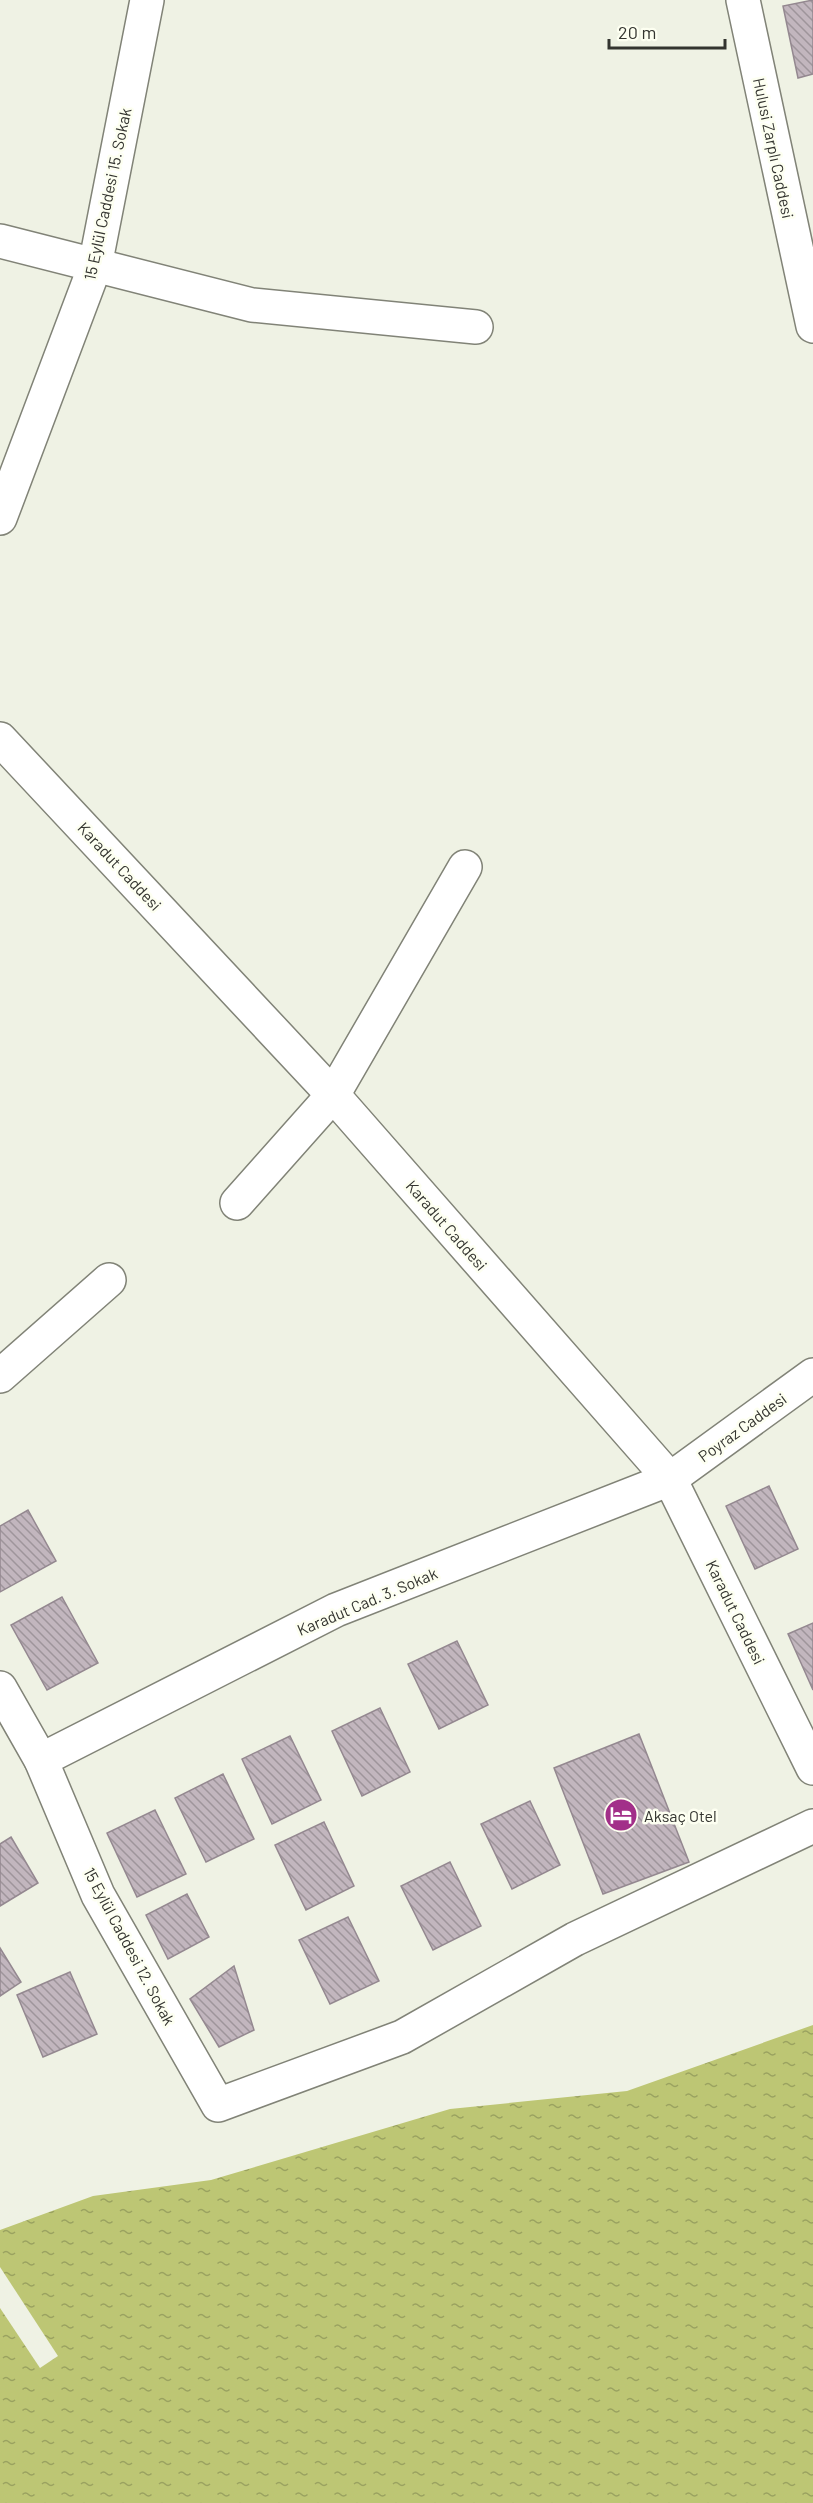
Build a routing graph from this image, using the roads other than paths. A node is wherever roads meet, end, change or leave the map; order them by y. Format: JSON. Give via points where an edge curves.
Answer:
{"nodes":[{"id":1,"x":147,"y":0,"type":"edge"},
{"id":2,"x":742,"y":0,"type":"edge"},
{"id":3,"x":0,"y":241,"type":"edge"},
{"id":4,"x":95,"y":266,"type":"junction"},
{"id":5,"x":810,"y":305,"type":"edge"},
{"id":6,"x":476,"y":327,"type":"dead end"},
{"id":7,"x":0,"y":518,"type":"edge"},
{"id":8,"x":3,"y":751,"type":"edge"},
{"id":9,"x":465,"y":867,"type":"dead end"},
{"id":10,"x":333,"y":1095,"type":"junction"},
{"id":11,"x":237,"y":1203,"type":"dead end"},
{"id":12,"x":109,"y":1280,"type":"dead end"},
{"id":13,"x":813,"y":1375,"type":"edge"},
{"id":14,"x":0,"y":1376,"type":"edge"},
{"id":15,"x":670,"y":1479,"type":"junction"},
{"id":16,"x":0,"y":1688,"type":"edge"},
{"id":17,"x":41,"y":1760,"type":"junction"},
{"id":18,"x":813,"y":1768,"type":"edge"},
{"id":19,"x":813,"y":1826,"type":"edge"}],
"edges":[{"from":1,"to":4,"type":"street","name":"15 Eylül Caddesi 15. Sokak"},
{"from":2,"to":5,"type":"street","name":"Hulusi Zarplı Caddesi"},
{"from":3,"to":4,"type":"street"},
{"from":4,"to":6,"type":"street","via":[[252,305]]},
{"from":4,"to":7,"type":"street","name":"15 Eylül Caddesi 15. Sokak"},
{"from":8,"to":10,"type":"street","name":"Karadut Caddesi"},
{"from":9,"to":10,"type":"street"},
{"from":10,"to":11,"type":"street"},
{"from":10,"to":15,"type":"street","name":"Karadut Caddesi"},
{"from":12,"to":14,"type":"street"},
{"from":13,"to":15,"type":"street","name":"Poyraz Caddesi"},
{"from":15,"to":17,"type":"street","name":"Karadut Cad. 3. Sokak","via":[[336,1610]]},
{"from":15,"to":18,"type":"street","name":"Karadut Caddesi"},
{"from":16,"to":17,"type":"street","name":"15 Eylül Caddesi 12. Sokak"},
{"from":17,"to":19,"type":"street","name":"15 Eylül Caddesi 12. Sokak","via":[[98,1895],[218,2105],[402,2037],[575,1939]]}]}
